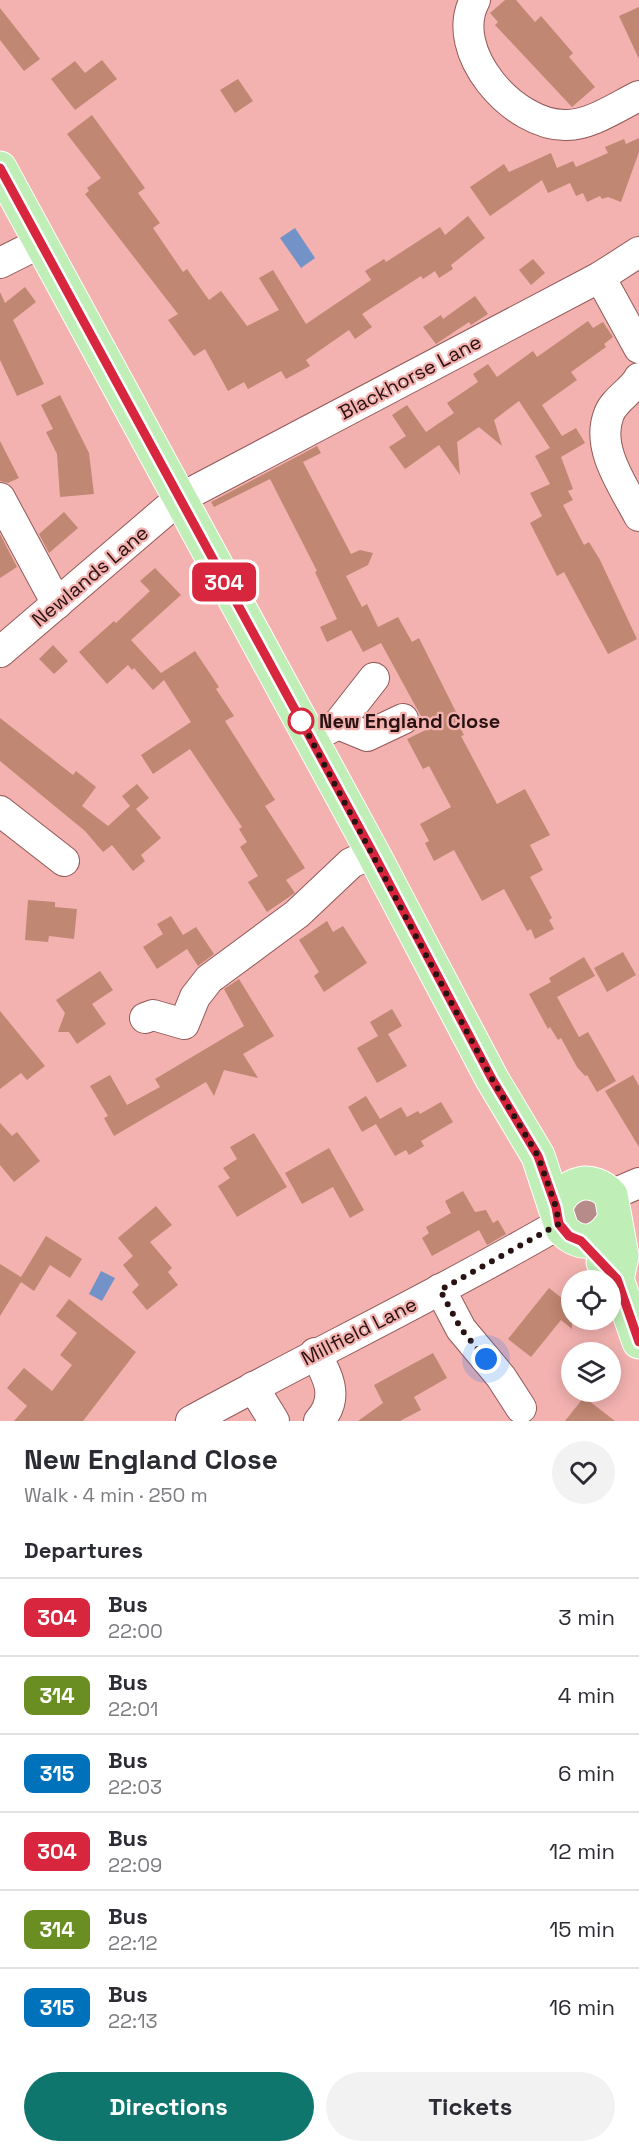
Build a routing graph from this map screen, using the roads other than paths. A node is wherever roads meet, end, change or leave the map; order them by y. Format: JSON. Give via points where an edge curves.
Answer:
{"nodes":[{"id":1,"x":475,"y":0,"type":"edge"},
{"id":2,"x":639,"y":96,"type":"edge"},
{"id":3,"x":0,"y":168,"type":"edge"},
{"id":4,"x":40,"y":243,"type":"junction"},
{"id":5,"x":639,"y":252,"type":"edge"},
{"id":6,"x":0,"y":263,"type":"edge"},
{"id":7,"x":600,"y":277,"type":"junction"},
{"id":8,"x":639,"y":348,"type":"edge"},
{"id":9,"x":639,"y":378,"type":"edge"},
{"id":10,"x":0,"y":498,"type":"edge"},
{"id":11,"x":179,"y":499,"type":"junction"},
{"id":12,"x":639,"y":516,"type":"edge"},
{"id":13,"x":57,"y":604,"type":"junction"},
{"id":14,"x":0,"y":652,"type":"edge"},
{"id":15,"x":374,"y":678,"type":"dead end"},
{"id":16,"x":403,"y":719,"type":"dead end"},
{"id":17,"x":324,"y":732,"type":"junction"},
{"id":18,"x":0,"y":810,"type":"edge"},
{"id":19,"x":373,"y":853,"type":"junction"},
{"id":20,"x":64,"y":861,"type":"dead end"},
{"id":21,"x":145,"y":1018,"type":"dead end"},
{"id":22,"x":538,"y":1156,"type":"junction"},
{"id":23,"x":580,"y":1182,"type":"junction"},
{"id":24,"x":621,"y":1200,"type":"edge"},
{"id":25,"x":565,"y":1224,"type":"junction"},
{"id":26,"x":608,"y":1270,"type":"edge"},
{"id":27,"x":619,"y":1270,"type":"edge"},
{"id":28,"x":440,"y":1290,"type":"junction"},
{"id":29,"x":621,"y":1290,"type":"edge"},
{"id":30,"x":639,"y":1342,"type":"edge"},
{"id":31,"x":315,"y":1353,"type":"junction"},
{"id":32,"x":253,"y":1387,"type":"junction"},
{"id":33,"x":521,"y":1408,"type":"dead end"},
{"id":34,"x":191,"y":1421,"type":"edge"},
{"id":35,"x":274,"y":1421,"type":"edge"},
{"id":36,"x":319,"y":1421,"type":"edge"}],
"edges":[{"from":1,"to":2,"type":"street","via":[[469,19],[470,48],[503,95],[528,116],[554,124],[577,124]]},
{"from":3,"to":4,"type":"main road"},
{"from":4,"to":6,"type":"street"},
{"from":4,"to":11,"type":"main road"},
{"from":5,"to":7,"type":"street","name":"Blackhorse Lane"},
{"from":7,"to":8,"type":"street"},
{"from":7,"to":11,"type":"street","name":"Blackhorse Lane"},
{"from":9,"to":12,"type":"street","via":[[609,413],[605,440],[613,466]]},
{"from":10,"to":13,"type":"street"},
{"from":11,"to":13,"type":"street","name":"Newlands Lane"},
{"from":11,"to":17,"type":"main road"},
{"from":13,"to":14,"type":"street","name":"Newlands Lane"},
{"from":15,"to":17,"type":"street"},
{"from":16,"to":17,"type":"street","via":[[367,736]]},
{"from":17,"to":19,"type":"main road"},
{"from":18,"to":20,"type":"street"},
{"from":19,"to":21,"type":"street","via":[[351,863],[297,914],[209,979],[195,997],[184,1024],[153,1015]]},
{"from":19,"to":22,"type":"main road","via":[[492,1079]]},
{"from":22,"to":23,"type":"main road","via":[[556,1163]]},
{"from":22,"to":25,"type":"main road"},
{"from":23,"to":24,"type":"main road","via":[[592,1182]]},
{"from":23,"to":25,"type":"main road","via":[[560,1197]]},
{"from":24,"to":25,"type":"main road","via":[[606,1233],[598,1239]]},
{"from":24,"to":27,"type":"main road"},
{"from":25,"to":26,"type":"main road"},
{"from":25,"to":28,"type":"street","name":"Millfield Lane"},
{"from":28,"to":31,"type":"street","name":"Millfield Lane"},
{"from":28,"to":33,"type":"street","via":[[461,1329]]},
{"from":29,"to":30,"type":"main road"},
{"from":31,"to":32,"type":"street","name":"Millfield Lane"},
{"from":31,"to":36,"type":"street","via":[[331,1382],[330,1406]]},
{"from":32,"to":34,"type":"street","name":"Millfield Lane"},
{"from":32,"to":35,"type":"street"}]}
